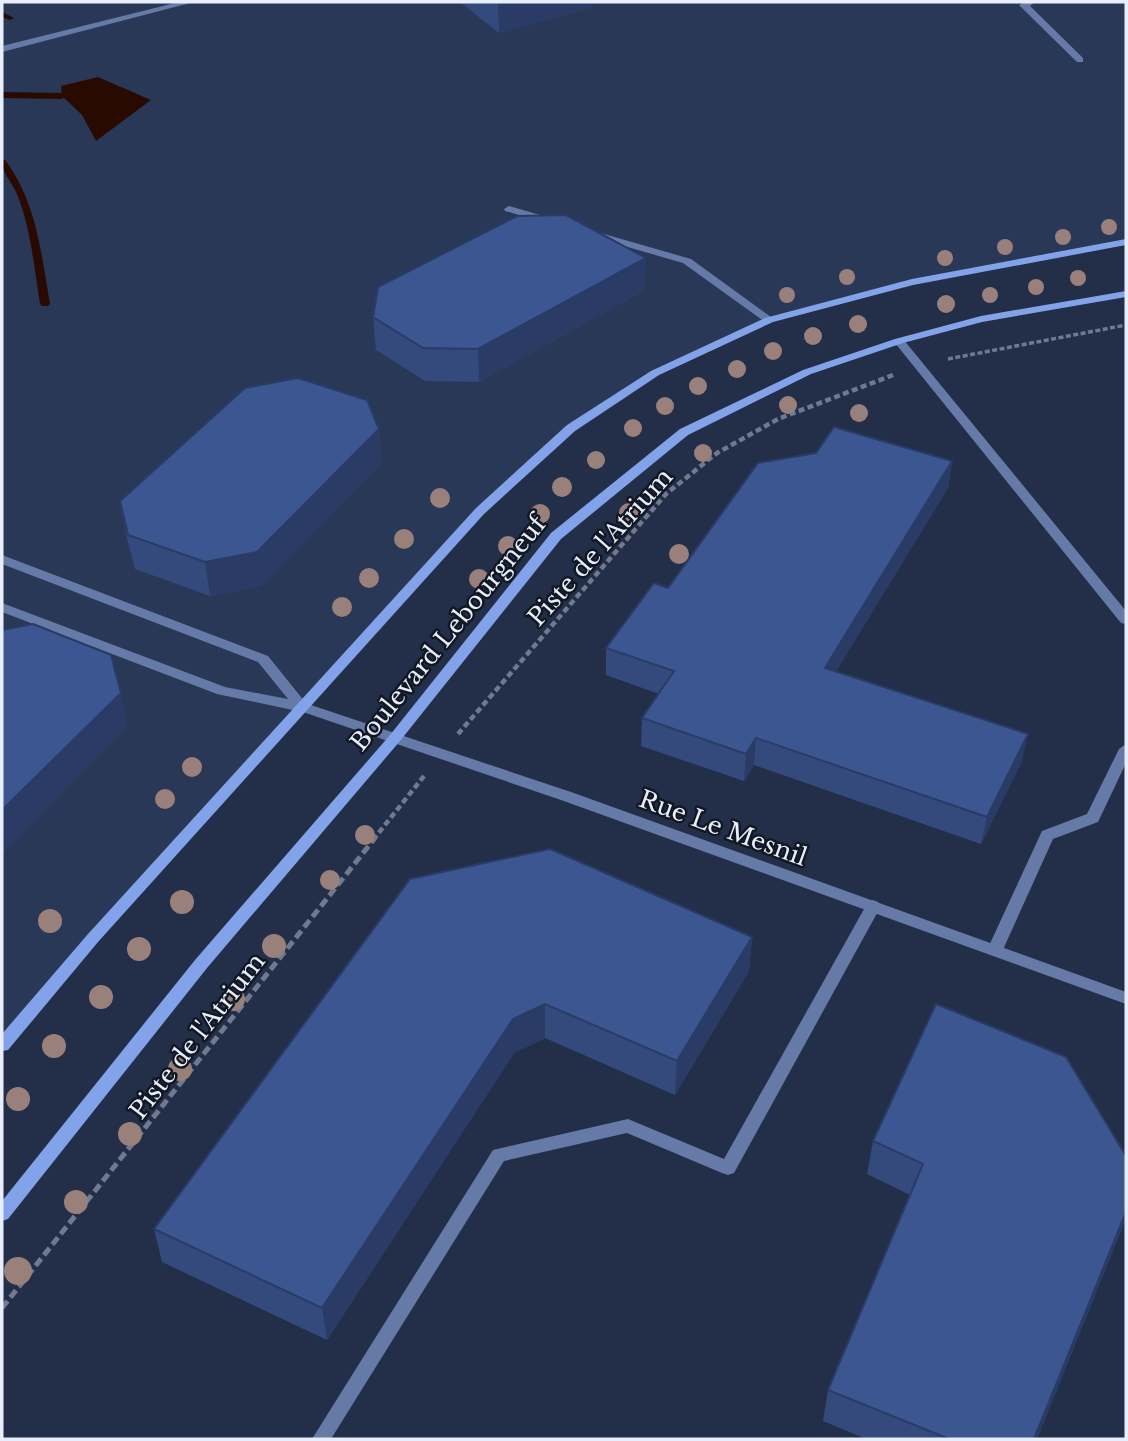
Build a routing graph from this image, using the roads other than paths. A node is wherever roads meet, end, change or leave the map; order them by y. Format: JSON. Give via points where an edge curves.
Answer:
{"nodes":[{"id":1,"x":189,"y":2,"type":"edge"},
{"id":2,"x":1031,"y":2,"type":"edge"},
{"id":3,"x":2,"y":49,"type":"edge"},
{"id":4,"x":1080,"y":60,"type":"dead end"},
{"id":5,"x":509,"y":209,"type":"dead end"},
{"id":6,"x":560,"y":224,"type":"edge"},
{"id":7,"x":573,"y":228,"type":"edge"},
{"id":8,"x":1126,"y":242,"type":"edge"},
{"id":9,"x":1126,"y":294,"type":"edge"},
{"id":10,"x":769,"y":320,"type":"junction"},
{"id":11,"x":899,"y":341,"type":"junction"},
{"id":12,"x":2,"y":559,"type":"edge"},
{"id":13,"x":2,"y":607,"type":"edge"},
{"id":14,"x":1126,"y":620,"type":"edge"},
{"id":15,"x":302,"y":707,"type":"junction"},
{"id":16,"x":395,"y":738,"type":"junction"},
{"id":17,"x":1126,"y":749,"type":"edge"},
{"id":18,"x":873,"y":906,"type":"junction"},
{"id":19,"x":995,"y":950,"type":"junction"},
{"id":20,"x":1126,"y":998,"type":"edge"},
{"id":21,"x":2,"y":1045,"type":"edge"},
{"id":22,"x":2,"y":1214,"type":"edge"},
{"id":23,"x":321,"y":1439,"type":"edge"}],
"edges":[{"from":1,"to":3,"type":"street"},
{"from":2,"to":4,"type":"street","via":[[1024,5]]},
{"from":5,"to":6,"type":"street"},
{"from":7,"to":10,"type":"street","via":[[687,261]]},
{"from":8,"to":10,"type":"main road","name":"Boulevard Lebourgneuf","via":[[912,282]]},
{"from":9,"to":11,"type":"main road","name":"Boulevard Lebourgneuf","via":[[981,319]]},
{"from":10,"to":15,"type":"main road","name":"Boulevard Lebourgneuf","via":[[655,373],[571,428],[480,511]]},
{"from":11,"to":14,"type":"street"},
{"from":11,"to":16,"type":"main road","name":"Boulevard Lebourgneuf","via":[[807,372],[684,432],[556,536]]},
{"from":12,"to":15,"type":"street","via":[[263,659]]},
{"from":13,"to":15,"type":"street","name":"Rue Le Mesnil","via":[[222,691]]},
{"from":15,"to":16,"type":"street","name":"Rue Le Mesnil"},
{"from":15,"to":21,"type":"main road","name":"Boulevard Lebourgneuf"},
{"from":16,"to":18,"type":"street","name":"Rue Le Mesnil"},
{"from":16,"to":22,"type":"main road","name":"Boulevard Lebourgneuf","via":[[201,964]]},
{"from":17,"to":19,"type":"street","via":[[1093,818],[1046,835]]},
{"from":18,"to":19,"type":"street","name":"Rue Le Mesnil"},
{"from":18,"to":23,"type":"street","via":[[728,1168],[628,1126],[499,1155]]},
{"from":19,"to":20,"type":"street","name":"Rue Le Mesnil"}]}
